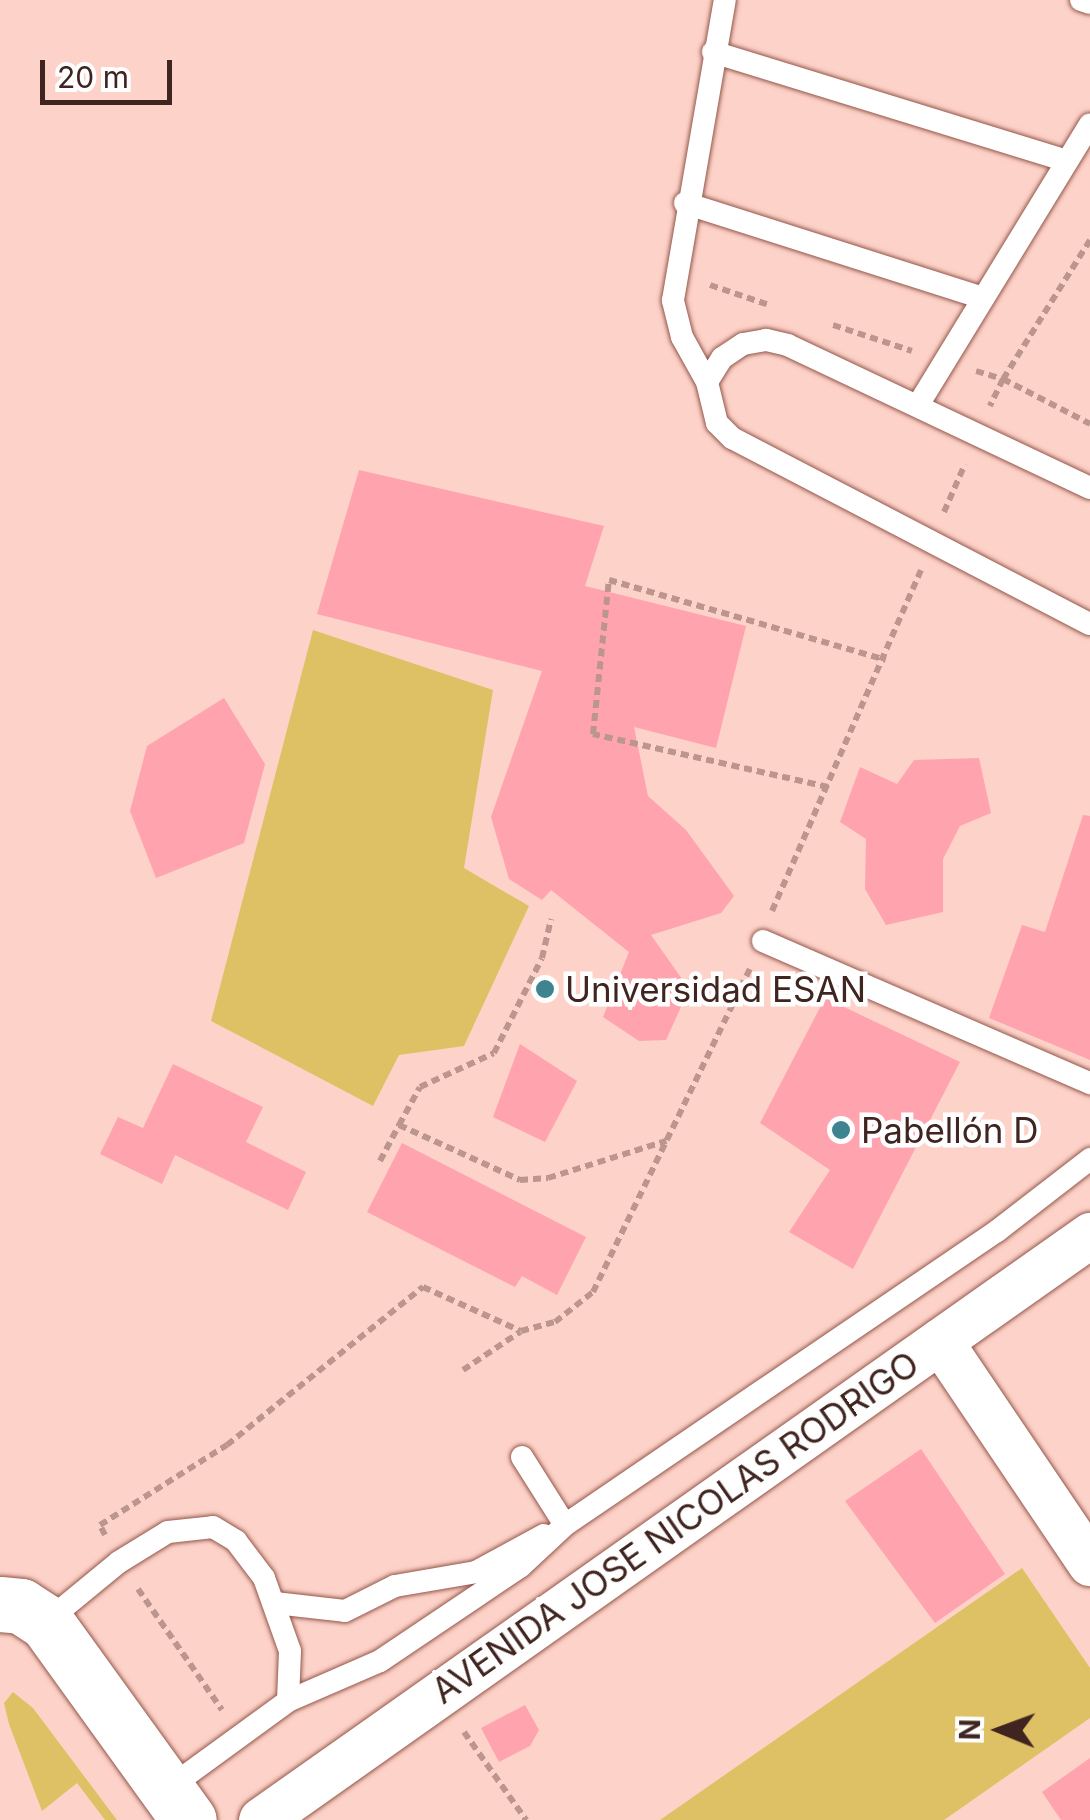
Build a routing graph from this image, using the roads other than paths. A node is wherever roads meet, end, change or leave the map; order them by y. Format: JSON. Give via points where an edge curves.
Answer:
{"nodes":[{"id":1,"x":725,"y":0,"type":"edge"},
{"id":2,"x":1080,"y":0,"type":"edge"},
{"id":3,"x":1090,"y":3,"type":"edge"},
{"id":4,"x":713,"y":52,"type":"junction"},
{"id":5,"x":1090,"y":124,"type":"edge"},
{"id":6,"x":1065,"y":160,"type":"junction"},
{"id":7,"x":685,"y":203,"type":"junction"},
{"id":8,"x":980,"y":297,"type":"junction"},
{"id":9,"x":707,"y":382,"type":"junction"},
{"id":10,"x":918,"y":406,"type":"junction"},
{"id":11,"x":1090,"y":488,"type":"edge"},
{"id":12,"x":1090,"y":624,"type":"edge"},
{"id":13,"x":763,"y":941,"type":"road end"},
{"id":14,"x":1090,"y":1083,"type":"edge"},
{"id":15,"x":1090,"y":1159,"type":"edge"},
{"id":16,"x":1090,"y":1235,"type":"edge"},
{"id":17,"x":940,"y":1342,"type":"junction"},
{"id":18,"x":522,"y":1456,"type":"dead end"},
{"id":19,"x":565,"y":1525,"type":"junction"},
{"id":20,"x":1090,"y":1563,"type":"edge"},
{"id":21,"x":275,"y":1603,"type":"junction"},
{"id":22,"x":23,"y":1613,"type":"edge"},
{"id":23,"x":288,"y":1701,"type":"junction"},
{"id":24,"x":178,"y":1805,"type":"edge"},
{"id":25,"x":261,"y":1820,"type":"edge"}],
"edges":[{"from":1,"to":4,"type":"lane"},
{"from":2,"to":3,"type":"lane"},
{"from":4,"to":6,"type":"lane"},
{"from":4,"to":7,"type":"lane"},
{"from":5,"to":6,"type":"lane"},
{"from":6,"to":8,"type":"lane"},
{"from":7,"to":8,"type":"lane"},
{"from":7,"to":9,"type":"lane","via":[[673,300],[682,337]]},
{"from":8,"to":10,"type":"lane"},
{"from":9,"to":10,"type":"lane","via":[[722,358],[766,340]]},
{"from":9,"to":12,"type":"lane","via":[[717,423],[732,438]]},
{"from":10,"to":11,"type":"lane"},
{"from":13,"to":14,"type":"lane"},
{"from":15,"to":19,"type":"lane","via":[[997,1231]]},
{"from":16,"to":17,"type":"street","name":"AVENIDA JOSE NICOLAS RODRIGO"},
{"from":17,"to":20,"type":"street"},
{"from":17,"to":25,"type":"street","name":"AVENIDA JOSE NICOLAS RODRIGO"},
{"from":18,"to":19,"type":"lane"},
{"from":19,"to":21,"type":"lane","via":[[476,1572],[394,1586],[345,1612]]},
{"from":19,"to":23,"type":"lane","via":[[520,1568],[380,1662]]},
{"from":21,"to":22,"type":"lane","via":[[249,1555],[213,1527],[168,1532]]},
{"from":21,"to":23,"type":"lane","via":[[290,1651]]},
{"from":22,"to":24,"type":"main road"},
{"from":23,"to":24,"type":"lane","via":[[240,1736]]}]}
